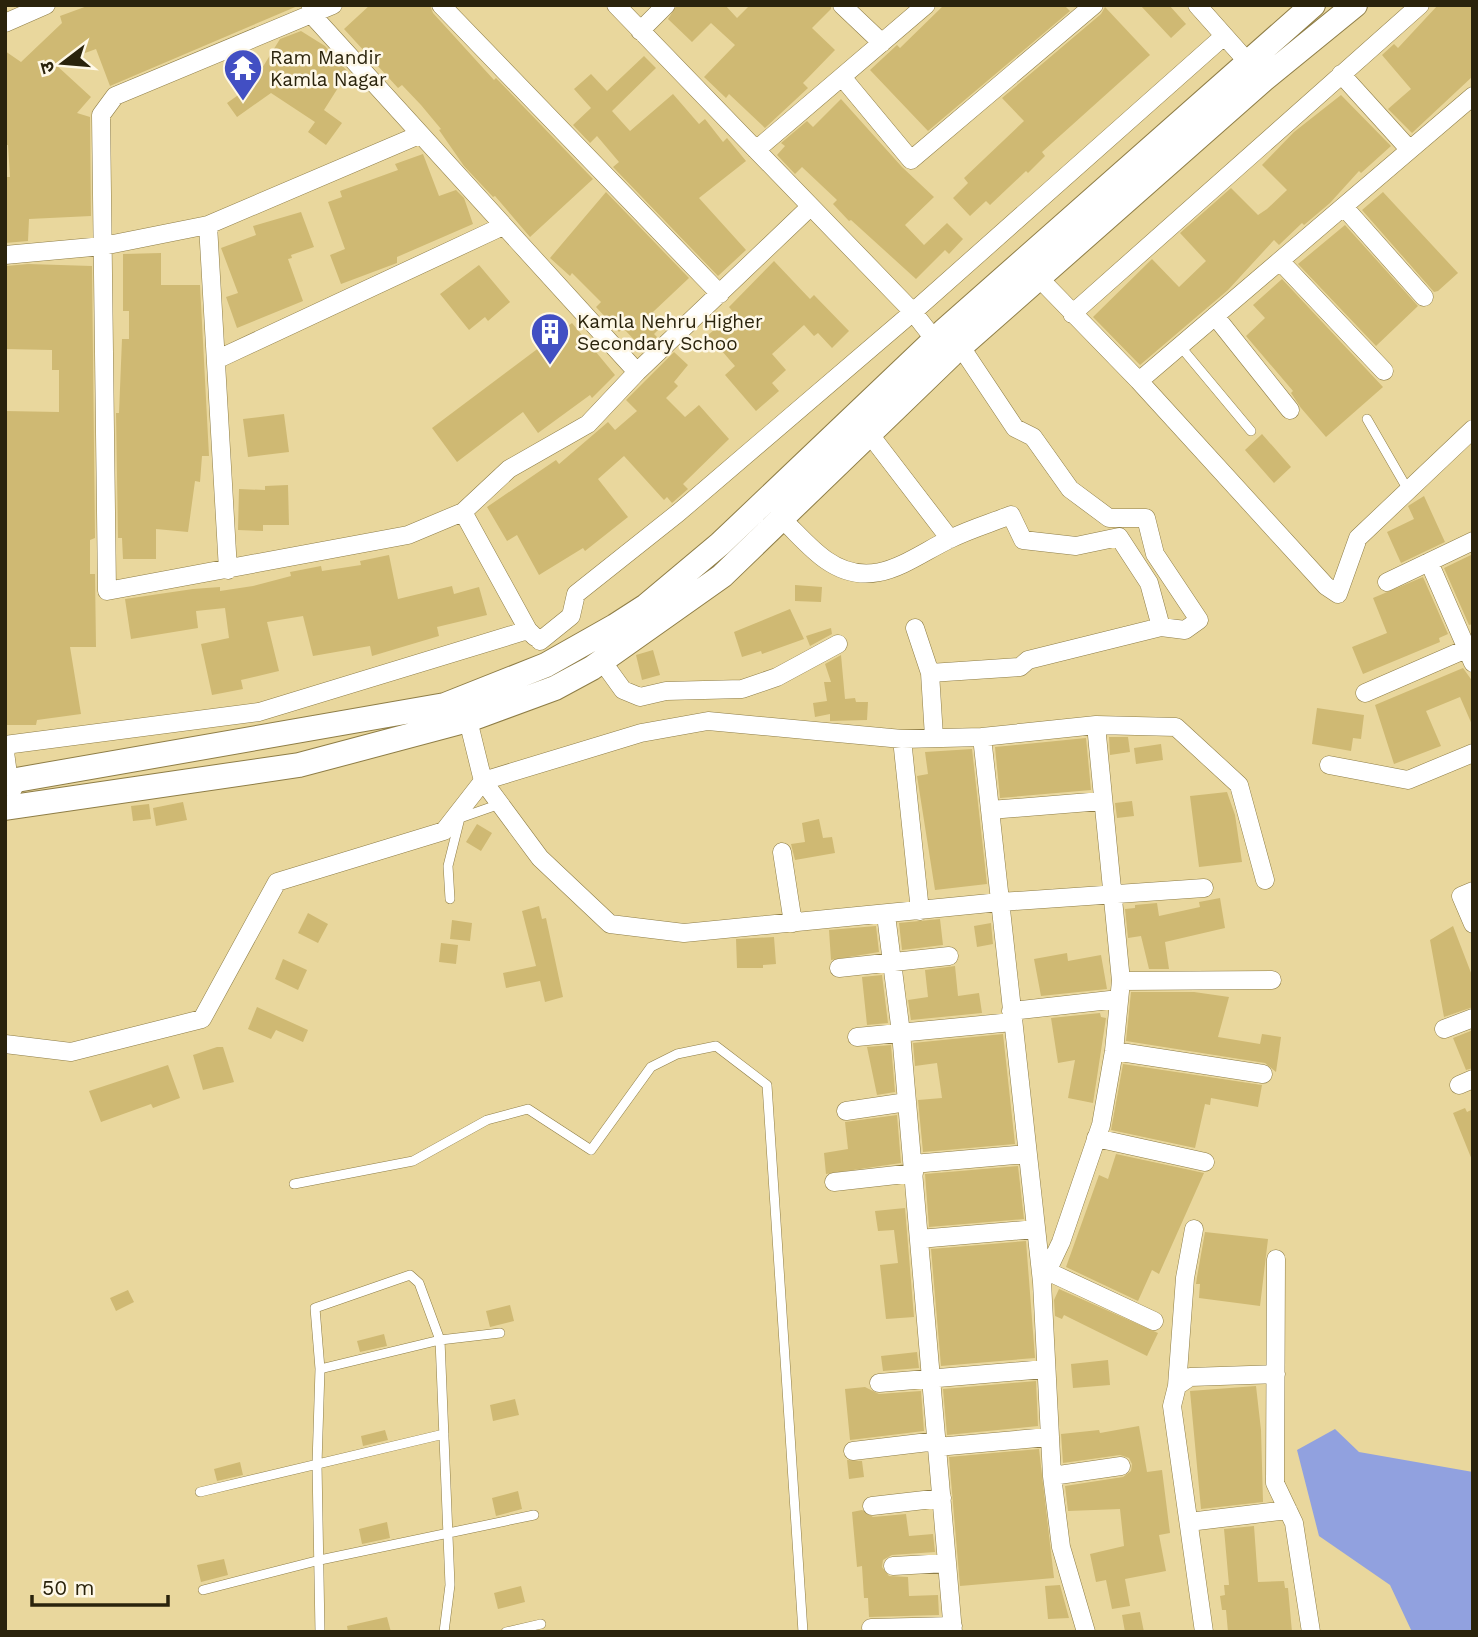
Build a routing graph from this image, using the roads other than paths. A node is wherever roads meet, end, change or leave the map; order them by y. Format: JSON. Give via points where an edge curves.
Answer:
{"nodes":[{"id":1,"x":46,"y":5,"type":"edge"},
{"id":2,"x":333,"y":5,"type":"edge"},
{"id":3,"x":441,"y":5,"type":"edge"},
{"id":4,"x":616,"y":5,"type":"edge"},
{"id":5,"x":666,"y":5,"type":"edge"},
{"id":6,"x":842,"y":5,"type":"edge"},
{"id":7,"x":926,"y":5,"type":"edge"},
{"id":8,"x":1094,"y":5,"type":"edge"},
{"id":9,"x":1197,"y":5,"type":"edge"},
{"id":10,"x":1313,"y":5,"type":"edge"},
{"id":11,"x":1355,"y":5,"type":"edge"},
{"id":12,"x":1420,"y":5,"type":"edge"},
{"id":13,"x":312,"y":11,"type":"edge"},
{"id":14,"x":5,"y":23,"type":"edge"},
{"id":15,"x":640,"y":31,"type":"junction"},
{"id":16,"x":1224,"y":36,"type":"junction"},
{"id":17,"x":882,"y":43,"type":"junction"},
{"id":18,"x":1256,"y":71,"type":"junction"},
{"id":19,"x":1341,"y":74,"type":"junction"},
{"id":20,"x":842,"y":77,"type":"junction"},
{"id":21,"x":1473,"y":96,"type":"edge"},
{"id":22,"x":419,"y":135,"type":"junction"},
{"id":23,"x":1409,"y":149,"type":"junction"},
{"id":24,"x":756,"y":150,"type":"junction"},
{"id":25,"x":1344,"y":207,"type":"junction"},
{"id":26,"x":809,"y":208,"type":"junction"},
{"id":27,"x":208,"y":225,"type":"junction"},
{"id":28,"x":503,"y":226,"type":"junction"},
{"id":29,"x":103,"y":246,"type":"junction"},
{"id":30,"x":5,"y":255,"type":"edge"},
{"id":31,"x":1280,"y":261,"type":"junction"},
{"id":32,"x":1038,"y":277,"type":"junction"},
{"id":33,"x":720,"y":294,"type":"junction"},
{"id":34,"x":1424,"y":297,"type":"dead end"},
{"id":35,"x":913,"y":312,"type":"junction"},
{"id":36,"x":1072,"y":314,"type":"junction"},
{"id":37,"x":1215,"y":316,"type":"junction"},
{"id":38,"x":1180,"y":346,"type":"junction"},
{"id":39,"x":948,"y":348,"type":"junction"},
{"id":40,"x":216,"y":360,"type":"junction"},
{"id":41,"x":1384,"y":371,"type":"dead end"},
{"id":42,"x":637,"y":372,"type":"junction"},
{"id":43,"x":1139,"y":381,"type":"junction"},
{"id":44,"x":1290,"y":410,"type":"dead end"},
{"id":45,"x":1367,"y":419,"type":"dead end"},
{"id":46,"x":1473,"y":429,"type":"edge"},
{"id":47,"x":1251,"y":431,"type":"dead end"},
{"id":48,"x":871,"y":436,"type":"junction"},
{"id":49,"x":1408,"y":490,"type":"junction"},
{"id":50,"x":463,"y":512,"type":"junction"},
{"id":51,"x":782,"y":519,"type":"junction"},
{"id":52,"x":950,"y":539,"type":"junction"},
{"id":53,"x":1473,"y":541,"type":"edge"},
{"id":54,"x":1429,"y":562,"type":"junction"},
{"id":55,"x":228,"y":570,"type":"junction"},
{"id":56,"x":1387,"y":582,"type":"dead end"},
{"id":57,"x":1161,"y":627,"type":"junction"},
{"id":58,"x":915,"y":628,"type":"dead end"},
{"id":59,"x":534,"y":636,"type":"junction"},
{"id":60,"x":838,"y":644,"type":"dead end"},
{"id":61,"x":1471,"y":653,"type":"edge"},
{"id":62,"x":602,"y":661,"type":"junction"},
{"id":63,"x":546,"y":665,"type":"junction"},
{"id":64,"x":930,"y":673,"type":"junction"},
{"id":65,"x":1365,"y":693,"type":"dead end"},
{"id":66,"x":468,"y":720,"type":"junction"},
{"id":67,"x":1096,"y":726,"type":"junction"},
{"id":68,"x":934,"y":737,"type":"junction"},
{"id":69,"x":982,"y":737,"type":"junction"},
{"id":70,"x":902,"y":739,"type":"junction"},
{"id":71,"x":5,"y":745,"type":"edge"},
{"id":72,"x":5,"y":752,"type":"edge"},
{"id":73,"x":1473,"y":754,"type":"edge"},
{"id":74,"x":1329,"y":765,"type":"dead end"},
{"id":75,"x":483,"y":781,"type":"junction"},
{"id":76,"x":7,"y":782,"type":"edge"},
{"id":77,"x":1102,"y":802,"type":"junction"},
{"id":78,"x":500,"y":804,"type":"junction"},
{"id":79,"x":15,"y":807,"type":"edge"},
{"id":80,"x":990,"y":810,"type":"junction"},
{"id":81,"x":782,"y":852,"type":"dead end"},
{"id":82,"x":1265,"y":880,"type":"dead end"},
{"id":83,"x":1204,"y":888,"type":"dead end"},
{"id":84,"x":1473,"y":891,"type":"edge"},
{"id":85,"x":1110,"y":894,"type":"junction"},
{"id":86,"x":450,"y":899,"type":"dead end"},
{"id":87,"x":1000,"y":902,"type":"junction"},
{"id":88,"x":920,"y":911,"type":"junction"},
{"id":89,"x":887,"y":915,"type":"junction"},
{"id":90,"x":793,"y":923,"type":"junction"},
{"id":91,"x":1473,"y":924,"type":"edge"},
{"id":92,"x":950,"y":956,"type":"dead end"},
{"id":93,"x":893,"y":962,"type":"junction"},
{"id":94,"x":839,"y":968,"type":"dead end"},
{"id":95,"x":1272,"y":980,"type":"dead end"},
{"id":96,"x":1120,"y":990,"type":"junction"},
{"id":97,"x":1012,"y":1017,"type":"junction"},
{"id":98,"x":1473,"y":1018,"type":"edge"},
{"id":99,"x":1444,"y":1029,"type":"dead end"},
{"id":100,"x":901,"y":1032,"type":"junction"},
{"id":101,"x":857,"y":1037,"type":"dead end"},
{"id":102,"x":5,"y":1044,"type":"edge"},
{"id":103,"x":1114,"y":1051,"type":"junction"},
{"id":104,"x":1263,"y":1074,"type":"dead end"},
{"id":105,"x":907,"y":1102,"type":"junction"},
{"id":106,"x":846,"y":1111,"type":"dead end"},
{"id":107,"x":1096,"y":1138,"type":"junction"},
{"id":108,"x":1027,"y":1154,"type":"junction"},
{"id":109,"x":1205,"y":1162,"type":"dead end"},
{"id":110,"x":913,"y":1169,"type":"junction"},
{"id":111,"x":835,"y":1182,"type":"dead end"},
{"id":112,"x":294,"y":1184,"type":"dead end"},
{"id":113,"x":1194,"y":1228,"type":"dead end"},
{"id":114,"x":1035,"y":1229,"type":"junction"},
{"id":115,"x":919,"y":1240,"type":"junction"},
{"id":116,"x":1276,"y":1259,"type":"dead end"},
{"id":117,"x":1044,"y":1276,"type":"junction"},
{"id":118,"x":1154,"y":1321,"type":"dead end"},
{"id":119,"x":500,"y":1333,"type":"dead end"},
{"id":120,"x":440,"y":1340,"type":"junction"},
{"id":121,"x":320,"y":1369,"type":"junction"},
{"id":122,"x":1045,"y":1369,"type":"junction"},
{"id":123,"x":1276,"y":1374,"type":"junction"},
{"id":124,"x":931,"y":1378,"type":"junction"},
{"id":125,"x":879,"y":1382,"type":"dead end"},
{"id":126,"x":1177,"y":1386,"type":"junction"},
{"id":127,"x":444,"y":1434,"type":"junction"},
{"id":128,"x":1048,"y":1437,"type":"junction"},
{"id":129,"x":937,"y":1444,"type":"junction"},
{"id":130,"x":853,"y":1451,"type":"dead end"},
{"id":131,"x":317,"y":1464,"type":"junction"},
{"id":132,"x":1121,"y":1466,"type":"dead end"},
{"id":133,"x":1052,"y":1476,"type":"junction"},
{"id":134,"x":200,"y":1492,"type":"dead end"},
{"id":135,"x":942,"y":1498,"type":"junction"},
{"id":136,"x":872,"y":1506,"type":"dead end"},
{"id":137,"x":1289,"y":1510,"type":"junction"},
{"id":138,"x":534,"y":1514,"type":"dead end"},
{"id":139,"x":1189,"y":1522,"type":"junction"},
{"id":140,"x":447,"y":1531,"type":"junction"},
{"id":141,"x":320,"y":1560,"type":"junction"},
{"id":142,"x":947,"y":1563,"type":"junction"},
{"id":143,"x":893,"y":1566,"type":"dead end"},
{"id":144,"x":203,"y":1590,"type":"dead end"},
{"id":145,"x":541,"y":1624,"type":"dead end"},
{"id":146,"x":871,"y":1628,"type":"dead end"},
{"id":147,"x":953,"y":1629,"type":"edge"},
{"id":148,"x":320,"y":1632,"type":"edge"},
{"id":149,"x":444,"y":1632,"type":"edge"},
{"id":150,"x":506,"y":1632,"type":"edge"},
{"id":151,"x":803,"y":1632,"type":"edge"},
{"id":152,"x":1086,"y":1632,"type":"edge"},
{"id":153,"x":1204,"y":1632,"type":"edge"},
{"id":154,"x":1311,"y":1632,"type":"edge"}],
"edges":[{"from":1,"to":14,"type":"street"},
{"from":2,"to":13,"type":"street"},
{"from":3,"to":33,"type":"street"},
{"from":4,"to":15,"type":"street"},
{"from":5,"to":15,"type":"street"},
{"from":6,"to":17,"type":"street"},
{"from":7,"to":17,"type":"street"},
{"from":8,"to":20,"type":"street","via":[[911,160]]},
{"from":9,"to":16,"type":"street"},
{"from":10,"to":18,"type":"main road"},
{"from":11,"to":18,"type":"main road"},
{"from":12,"to":19,"type":"street"},
{"from":13,"to":22,"type":"street"},
{"from":13,"to":29,"type":"street","via":[[116,96],[101,115]]},
{"from":15,"to":24,"type":"street"},
{"from":16,"to":18,"type":"street"},
{"from":16,"to":35,"type":"street"},
{"from":17,"to":20,"type":"street"},
{"from":18,"to":32,"type":"main road"},
{"from":18,"to":39,"type":"main road"},
{"from":19,"to":23,"type":"street"},
{"from":19,"to":36,"type":"street"},
{"from":20,"to":24,"type":"street"},
{"from":21,"to":23,"type":"street"},
{"from":22,"to":27,"type":"street"},
{"from":22,"to":28,"type":"street"},
{"from":23,"to":25,"type":"street"},
{"from":24,"to":26,"type":"street"},
{"from":25,"to":31,"type":"street"},
{"from":25,"to":34,"type":"street"},
{"from":26,"to":33,"type":"street"},
{"from":26,"to":35,"type":"street"},
{"from":27,"to":29,"type":"street"},
{"from":27,"to":40,"type":"street"},
{"from":28,"to":40,"type":"street"},
{"from":28,"to":42,"type":"street"},
{"from":29,"to":30,"type":"street"},
{"from":29,"to":55,"type":"street","via":[[107,591]]},
{"from":31,"to":37,"type":"street"},
{"from":31,"to":41,"type":"street"},
{"from":32,"to":36,"type":"street"},
{"from":32,"to":39,"type":"main road"},
{"from":33,"to":42,"type":"street"},
{"from":35,"to":39,"type":"street"},
{"from":35,"to":59,"type":"street","via":[[576,594],[571,616]]},
{"from":36,"to":43,"type":"street"},
{"from":37,"to":38,"type":"street"},
{"from":37,"to":44,"type":"street"},
{"from":38,"to":43,"type":"street"},
{"from":38,"to":47,"type":"lane"},
{"from":39,"to":48,"type":"main road"},
{"from":39,"to":57,"type":"street","via":[[1015,428],[1033,437],[1070,489],[1109,518],[1146,518],[1155,555],[1199,620],[1185,630]]},
{"from":39,"to":63,"type":"main road","via":[[646,606]]},
{"from":40,"to":55,"type":"street"},
{"from":42,"to":50,"type":"street","via":[[587,424],[509,468]]},
{"from":43,"to":49,"type":"street","via":[[1338,594],[1358,538]]},
{"from":45,"to":49,"type":"lane"},
{"from":46,"to":49,"type":"street"},
{"from":48,"to":51,"type":"main road"},
{"from":48,"to":52,"type":"street"},
{"from":50,"to":55,"type":"street","via":[[408,535]]},
{"from":50,"to":59,"type":"street"},
{"from":51,"to":52,"type":"street","via":[[827,561],[857,571],[893,570]]},
{"from":51,"to":62,"type":"main road","via":[[722,576]]},
{"from":52,"to":57,"type":"street","via":[[1011,515],[1023,540],[1076,546],[1119,537],[1149,583]]},
{"from":53,"to":54,"type":"street"},
{"from":54,"to":56,"type":"street"},
{"from":54,"to":61,"type":"street"},
{"from":57,"to":64,"type":"street","via":[[1028,660],[1020,667]]},
{"from":58,"to":64,"type":"street"},
{"from":59,"to":63,"type":"street"},
{"from":59,"to":71,"type":"street","via":[[259,712]]},
{"from":60,"to":62,"type":"street","via":[[777,677],[742,689],[666,691],[640,697],[623,690]]},
{"from":61,"to":65,"type":"street"},
{"from":62,"to":66,"type":"main road","via":[[555,688]]},
{"from":63,"to":76,"type":"main road","via":[[445,705]]},
{"from":64,"to":68,"type":"street"},
{"from":66,"to":75,"type":"street"},
{"from":66,"to":79,"type":"main road","via":[[299,765]]},
{"from":67,"to":69,"type":"street"},
{"from":67,"to":77,"type":"street"},
{"from":67,"to":82,"type":"street","via":[[1176,727],[1239,785]]},
{"from":68,"to":69,"type":"street"},
{"from":68,"to":70,"type":"street"},
{"from":69,"to":80,"type":"street"},
{"from":70,"to":75,"type":"street","via":[[708,721],[640,733]]},
{"from":70,"to":88,"type":"street"},
{"from":72,"to":76,"type":"street"},
{"from":73,"to":74,"type":"street","via":[[1408,780]]},
{"from":75,"to":78,"type":"street"},
{"from":75,"to":102,"type":"street","via":[[444,831],[277,882],[202,1018],[71,1052]]},
{"from":76,"to":79,"type":"street"},
{"from":77,"to":80,"type":"street"},
{"from":77,"to":85,"type":"street"},
{"from":78,"to":86,"type":"lane","via":[[460,818],[448,866]]},
{"from":78,"to":90,"type":"street","via":[[540,858],[610,924],[684,933]]},
{"from":80,"to":87,"type":"street"},
{"from":81,"to":90,"type":"street"},
{"from":83,"to":85,"type":"street"},
{"from":84,"to":91,"type":"street","via":[[1461,896]]},
{"from":85,"to":87,"type":"street"},
{"from":85,"to":96,"type":"street"},
{"from":87,"to":88,"type":"street"},
{"from":87,"to":97,"type":"street"},
{"from":88,"to":89,"type":"street"},
{"from":89,"to":90,"type":"street"},
{"from":89,"to":93,"type":"street"},
{"from":92,"to":93,"type":"street"},
{"from":93,"to":94,"type":"street"},
{"from":93,"to":100,"type":"street"},
{"from":95,"to":96,"type":"street"},
{"from":96,"to":97,"type":"street"},
{"from":96,"to":103,"type":"street"},
{"from":97,"to":100,"type":"street"},
{"from":97,"to":108,"type":"street"},
{"from":98,"to":99,"type":"street"},
{"from":100,"to":101,"type":"street"},
{"from":100,"to":105,"type":"street"},
{"from":103,"to":104,"type":"street"},
{"from":103,"to":107,"type":"street"},
{"from":105,"to":106,"type":"street"},
{"from":105,"to":110,"type":"street"},
{"from":107,"to":109,"type":"street"},
{"from":107,"to":117,"type":"street","via":[[1061,1242]]},
{"from":108,"to":110,"type":"street"},
{"from":108,"to":114,"type":"street"},
{"from":110,"to":111,"type":"street"},
{"from":110,"to":115,"type":"street"},
{"from":112,"to":151,"type":"lane","via":[[412,1161],[487,1120],[528,1109],[591,1150],[651,1067],[677,1054],[716,1046],[767,1085]]},
{"from":113,"to":126,"type":"street","via":[[1185,1278]]},
{"from":114,"to":115,"type":"street"},
{"from":114,"to":117,"type":"street"},
{"from":115,"to":124,"type":"street"},
{"from":116,"to":123,"type":"street"},
{"from":117,"to":118,"type":"street"},
{"from":117,"to":122,"type":"street"},
{"from":119,"to":120,"type":"lane"},
{"from":120,"to":121,"type":"lane"},
{"from":120,"to":121,"type":"lane","via":[[419,1283],[411,1275],[315,1308]]},
{"from":120,"to":127,"type":"lane"},
{"from":121,"to":131,"type":"lane"},
{"from":122,"to":124,"type":"street"},
{"from":122,"to":128,"type":"street"},
{"from":123,"to":126,"type":"street","via":[[1190,1377]]},
{"from":123,"to":137,"type":"street","via":[[1275,1483]]},
{"from":124,"to":125,"type":"street"},
{"from":124,"to":129,"type":"street"},
{"from":126,"to":139,"type":"street","via":[[1172,1406]]},
{"from":127,"to":131,"type":"lane"},
{"from":127,"to":140,"type":"lane"},
{"from":128,"to":129,"type":"street"},
{"from":128,"to":133,"type":"street"},
{"from":129,"to":130,"type":"street"},
{"from":129,"to":135,"type":"street"},
{"from":131,"to":134,"type":"lane"},
{"from":131,"to":141,"type":"lane"},
{"from":132,"to":133,"type":"street"},
{"from":133,"to":152,"type":"street","via":[[1061,1547]]},
{"from":135,"to":136,"type":"street"},
{"from":135,"to":142,"type":"street"},
{"from":137,"to":139,"type":"street"},
{"from":137,"to":154,"type":"street"},
{"from":138,"to":140,"type":"lane"},
{"from":139,"to":153,"type":"street"},
{"from":140,"to":141,"type":"lane"},
{"from":140,"to":149,"type":"lane","via":[[450,1586]]},
{"from":141,"to":144,"type":"lane"},
{"from":141,"to":148,"type":"lane"},
{"from":142,"to":143,"type":"street"},
{"from":142,"to":147,"type":"street"},
{"from":145,"to":150,"type":"lane"},
{"from":146,"to":147,"type":"street"}]}
